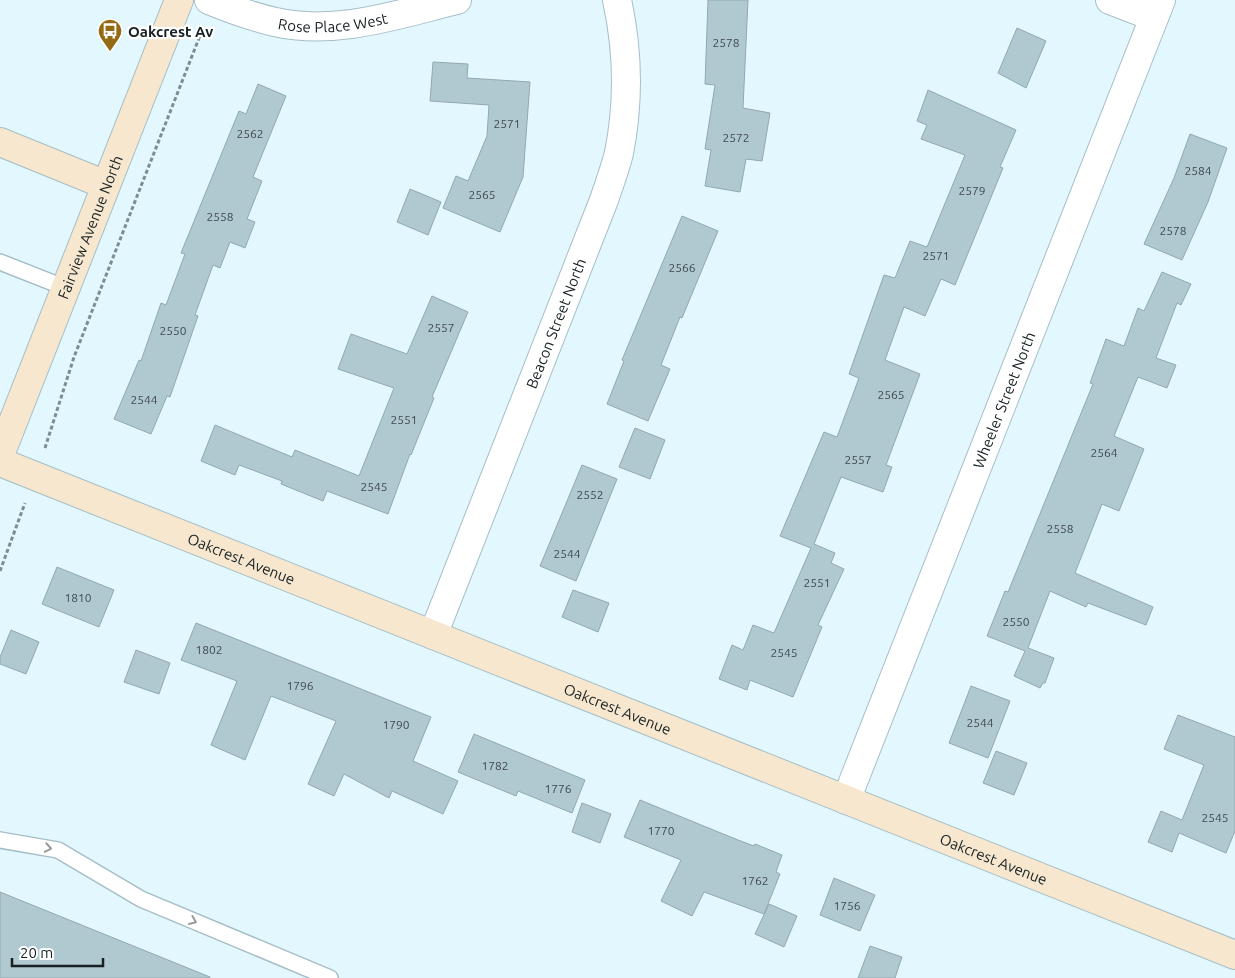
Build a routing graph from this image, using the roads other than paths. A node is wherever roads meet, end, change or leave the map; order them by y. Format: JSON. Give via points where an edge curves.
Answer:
{"nodes":[{"id":1,"x":179,"y":0,"type":"edge"},
{"id":2,"x":457,"y":0,"type":"edge"},
{"id":3,"x":617,"y":0,"type":"edge"},
{"id":4,"x":1110,"y":0,"type":"edge"},
{"id":5,"x":211,"y":1,"type":"edge"},
{"id":6,"x":1157,"y":9,"type":"edge"},
{"id":7,"x":0,"y":142,"type":"edge"},
{"id":8,"x":106,"y":185,"type":"junction"},
{"id":9,"x":0,"y":262,"type":"edge"},
{"id":10,"x":66,"y":288,"type":"junction"},
{"id":11,"x":0,"y":455,"type":"edge"},
{"id":12,"x":0,"y":462,"type":"edge"},
{"id":13,"x":433,"y":635,"type":"junction"},
{"id":14,"x":846,"y":800,"type":"junction"},
{"id":15,"x":0,"y":840,"type":"edge"},
{"id":16,"x":1235,"y":955,"type":"edge"},
{"id":17,"x":330,"y":978,"type":"edge"}],
"edges":[{"from":1,"to":8,"type":"street","name":"Fairview Avenue North"},
{"from":2,"to":5,"type":"street","name":"Rose Place West","via":[[355,24],[316,27],[276,23]]},
{"from":3,"to":13,"type":"street","name":"Beacon Street North","via":[[625,52],[626,104],[618,154],[604,200]]},
{"from":4,"to":6,"type":"street"},
{"from":6,"to":14,"type":"street","name":"Wheeler Street North"},
{"from":7,"to":8,"type":"street"},
{"from":8,"to":10,"type":"street","name":"Fairview Avenue North"},
{"from":9,"to":10,"type":"lane"},
{"from":10,"to":11,"type":"street","name":"Fairview Avenue North"},
{"from":12,"to":13,"type":"street","name":"Oakcrest Avenue"},
{"from":13,"to":14,"type":"street","name":"Oakcrest Avenue"},
{"from":14,"to":16,"type":"street","name":"Oakcrest Avenue"},
{"from":15,"to":17,"type":"lane","one_way":true,"via":[[58,850],[141,899]]}]}
